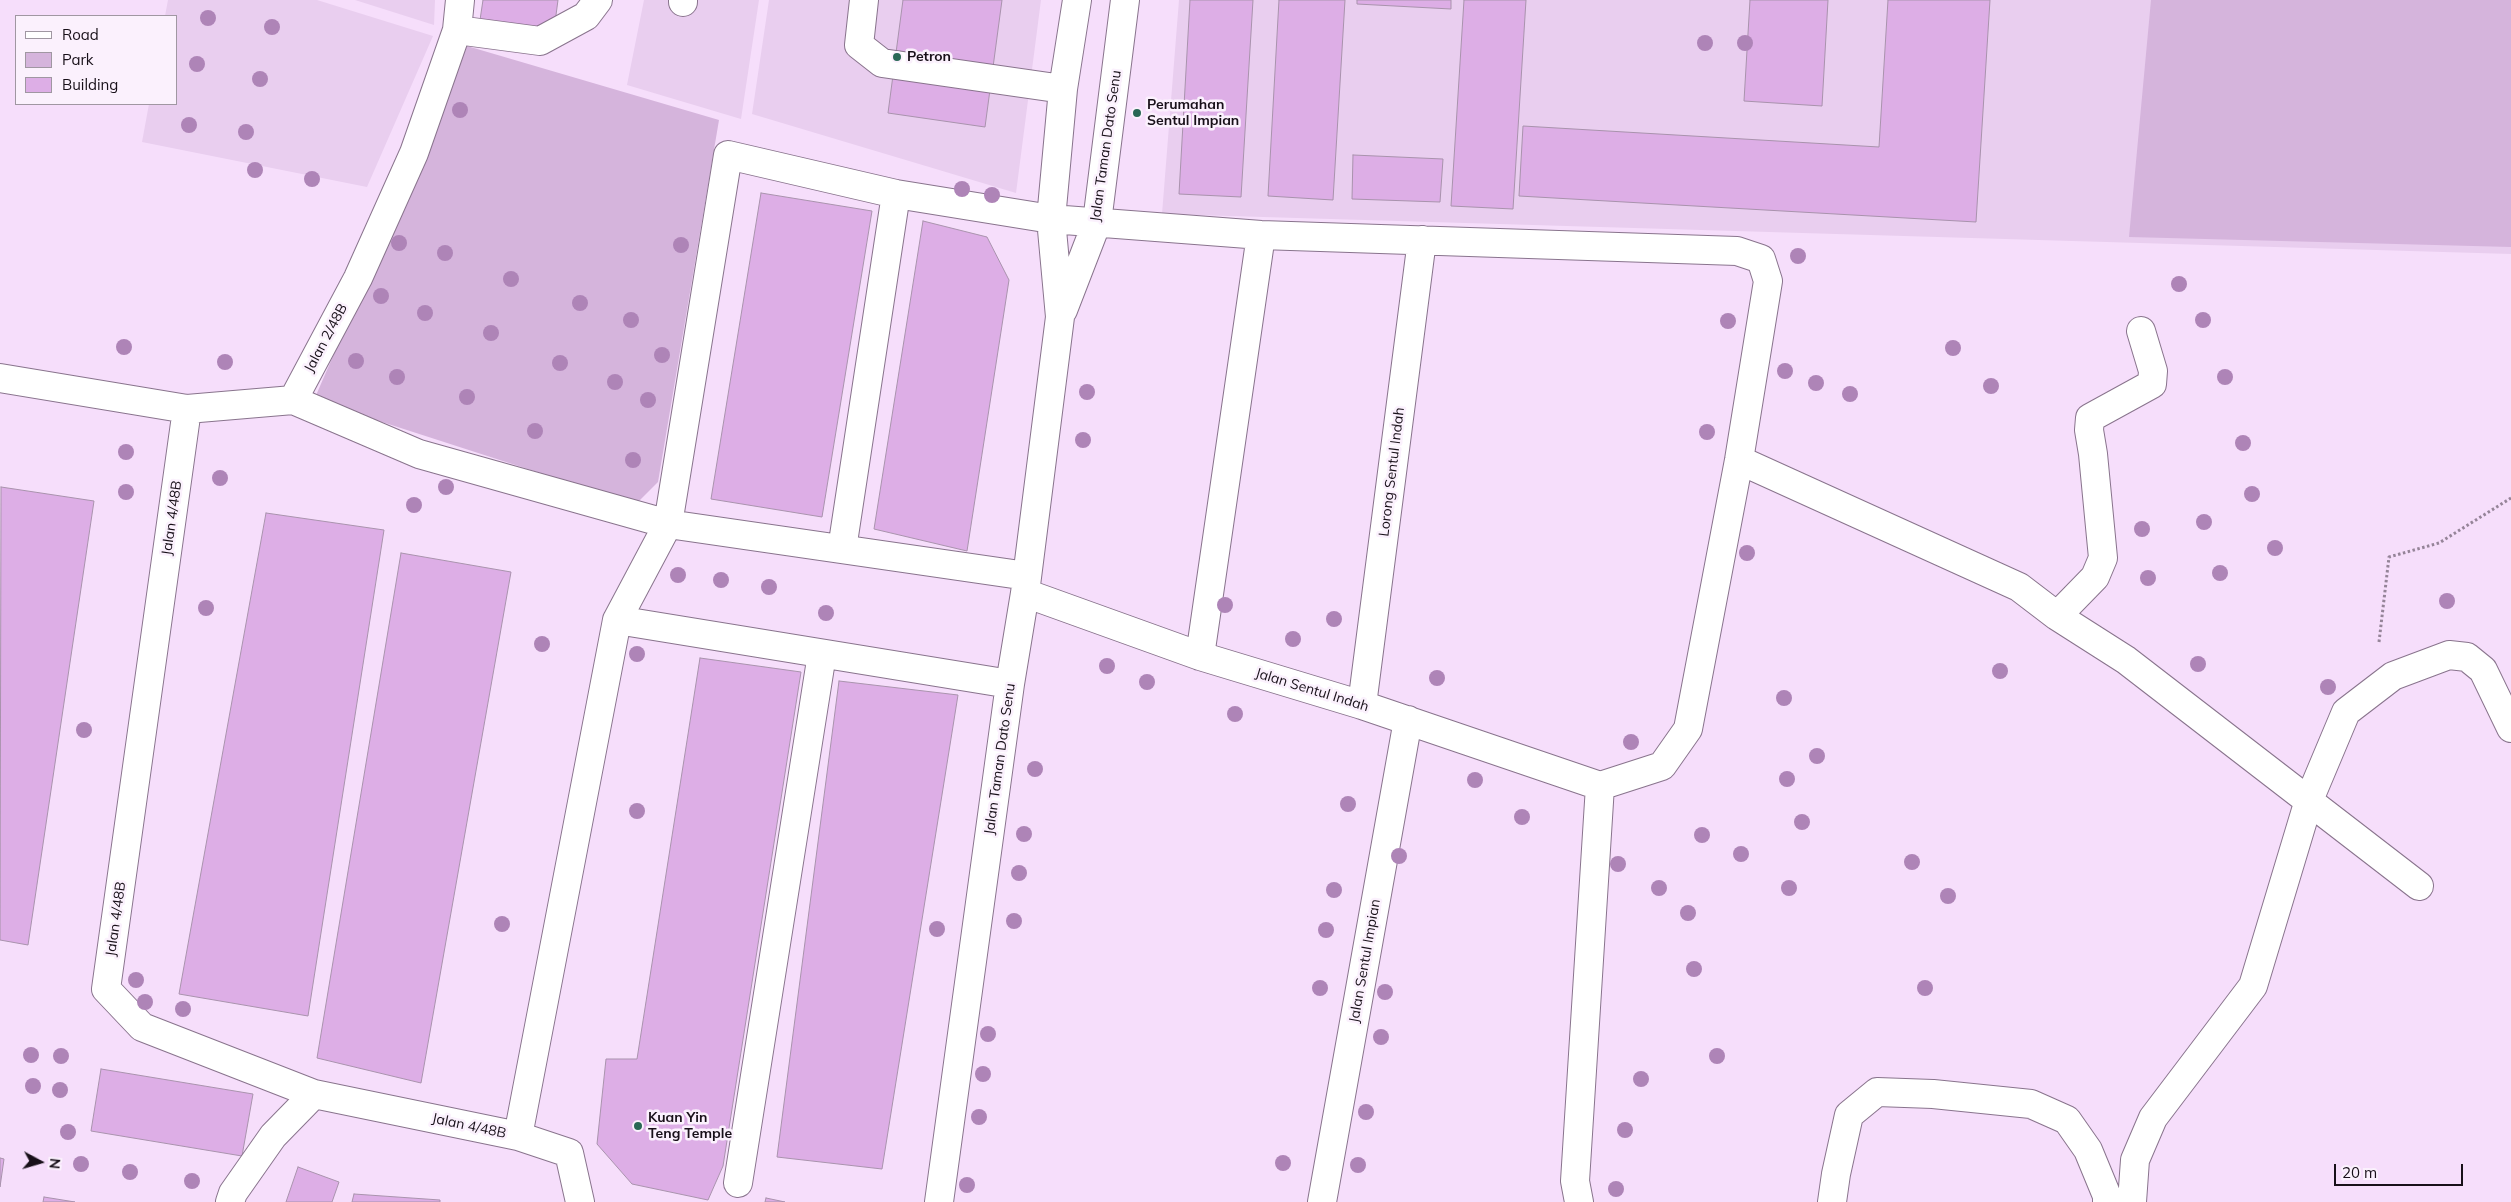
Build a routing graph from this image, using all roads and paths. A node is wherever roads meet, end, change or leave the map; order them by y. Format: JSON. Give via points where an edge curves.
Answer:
{"nodes":[{"id":1,"x":460,"y":0,"type":"edge"},
{"id":2,"x":598,"y":0,"type":"edge"},
{"id":3,"x":864,"y":0,"type":"edge"},
{"id":4,"x":1125,"y":0,"type":"edge"},
{"id":5,"x":1070,"y":7,"type":"edge"},
{"id":6,"x":458,"y":30,"type":"junction"},
{"id":7,"x":1063,"y":89,"type":"junction"},
{"id":8,"x":896,"y":194,"type":"junction"},
{"id":9,"x":1050,"y":219,"type":"junction"},
{"id":10,"x":1096,"y":222,"type":"junction"},
{"id":11,"x":1261,"y":235,"type":"junction"},
{"id":12,"x":1422,"y":240,"type":"junction"},
{"id":13,"x":1060,"y":317,"type":"junction"},
{"id":14,"x":2141,"y":330,"type":"dead end"},
{"id":15,"x":0,"y":378,"type":"edge"},
{"id":16,"x":293,"y":400,"type":"junction"},
{"id":17,"x":187,"y":409,"type":"junction"},
{"id":18,"x":1739,"y":460,"type":"junction"},
{"id":19,"x":2511,"y":498,"type":"edge"},
{"id":20,"x":668,"y":524,"type":"junction"},
{"id":21,"x":842,"y":549,"type":"junction"},
{"id":22,"x":1026,"y":584,"type":"junction"},
{"id":23,"x":2057,"y":616,"type":"junction"},
{"id":24,"x":617,"y":620,"type":"junction"},
{"id":25,"x":822,"y":654,"type":"junction"},
{"id":26,"x":1200,"y":656,"type":"junction"},
{"id":27,"x":2393,"y":676,"type":"junction"},
{"id":28,"x":1010,"y":684,"type":"junction"},
{"id":29,"x":1362,"y":705,"type":"junction"},
{"id":30,"x":1408,"y":720,"type":"junction"},
{"id":31,"x":2511,"y":728,"type":"edge"},
{"id":32,"x":1600,"y":786,"type":"junction"},
{"id":33,"x":2309,"y":800,"type":"junction"},
{"id":34,"x":2420,"y":886,"type":"dead end"},
{"id":35,"x":314,"y":1094,"type":"junction"},
{"id":36,"x":518,"y":1136,"type":"junction"},
{"id":37,"x":738,"y":1183,"type":"dead end"},
{"id":38,"x":230,"y":1202,"type":"edge"},
{"id":39,"x":580,"y":1202,"type":"edge"},
{"id":40,"x":940,"y":1202,"type":"edge"},
{"id":41,"x":1322,"y":1202,"type":"edge"},
{"id":42,"x":1579,"y":1202,"type":"edge"},
{"id":43,"x":1832,"y":1202,"type":"edge"},
{"id":44,"x":2107,"y":1202,"type":"edge"},
{"id":45,"x":2132,"y":1202,"type":"edge"}],
"edges":[{"from":1,"to":6,"type":"street","name":"Jalan 2/48B"},
{"from":2,"to":6,"type":"street","via":[[586,16],[540,41]]},
{"from":3,"to":7,"type":"street","via":[[859,45],[882,63]]},
{"from":4,"to":10,"type":"street","name":"Jalan Taman Dato Senu"},
{"from":5,"to":7,"type":"street","name":"Jalan Taman Dato Senu"},
{"from":6,"to":16,"type":"street","name":"Jalan 2/48B","via":[[414,153],[358,278]]},
{"from":7,"to":9,"type":"street","name":"Jalan Taman Dato Senu"},
{"from":8,"to":9,"type":"street"},
{"from":8,"to":20,"type":"street","via":[[728,155]]},
{"from":8,"to":21,"type":"street"},
{"from":9,"to":10,"type":"street"},
{"from":9,"to":13,"type":"street","name":"Jalan Taman Dato Senu"},
{"from":10,"to":11,"type":"street"},
{"from":10,"to":13,"type":"street","name":"Jalan Taman Dato Senu"},
{"from":11,"to":12,"type":"street"},
{"from":11,"to":26,"type":"street"},
{"from":12,"to":18,"type":"street","via":[[1737,251],[1761,259],[1768,281]]},
{"from":12,"to":29,"type":"street","name":"Lorong Sentul Indah"},
{"from":13,"to":22,"type":"street","name":"Jalan Taman Dato Senu"},
{"from":14,"to":23,"type":"street","via":[[2153,370],[2152,384],[2090,418],[2103,558],[2095,578]]},
{"from":15,"to":17,"type":"street"},
{"from":16,"to":17,"type":"street"},
{"from":16,"to":20,"type":"street","name":"Jalan Sentul Indah","via":[[419,454]]},
{"from":17,"to":35,"type":"street","name":"Jalan 4/48B","via":[[106,989],[142,1027]]},
{"from":18,"to":23,"type":"street","via":[[2019,587]]},
{"from":18,"to":32,"type":"street","via":[[1688,729],[1662,766]]},
{"from":19,"to":27,"type":"path","via":[[2439,543],[2389,557],[2378,647]]},
{"from":20,"to":21,"type":"street","name":"Jalan Sentul Indah"},
{"from":20,"to":24,"type":"street"},
{"from":21,"to":22,"type":"street","name":"Jalan Sentul Indah"},
{"from":22,"to":26,"type":"street","name":"Jalan Sentul Indah"},
{"from":22,"to":28,"type":"street","name":"Jalan Taman Dato Senu"},
{"from":23,"to":33,"type":"street","via":[[2126,660]]},
{"from":24,"to":25,"type":"street"},
{"from":24,"to":36,"type":"street"},
{"from":25,"to":28,"type":"street"},
{"from":25,"to":37,"type":"street"},
{"from":26,"to":29,"type":"street","name":"Jalan Sentul Indah"},
{"from":27,"to":31,"type":"street","via":[[2449,655],[2467,657],[2483,670]]},
{"from":27,"to":33,"type":"street","via":[[2346,712]]},
{"from":28,"to":40,"type":"street","name":"Jalan Taman Dato Senu"},
{"from":29,"to":30,"type":"street","name":"Jalan Sentul Indah"},
{"from":30,"to":32,"type":"street","name":"Jalan Sentul Indah"},
{"from":30,"to":41,"type":"street","name":"Jalan Sentul Impian"},
{"from":32,"to":42,"type":"street","via":[[1575,1181]]},
{"from":33,"to":34,"type":"street"},
{"from":33,"to":45,"type":"street","via":[[2253,986],[2152,1118],[2134,1160]]},
{"from":35,"to":36,"type":"street","name":"Jalan 4/48B"},
{"from":35,"to":38,"type":"street","via":[[274,1136]]},
{"from":36,"to":39,"type":"street","name":"Jalan 4/48B","via":[[569,1153]]},
{"from":43,"to":44,"type":"street","via":[[1849,1115],[1877,1092],[2030,1104],[2067,1120],[2088,1150]]}]}
